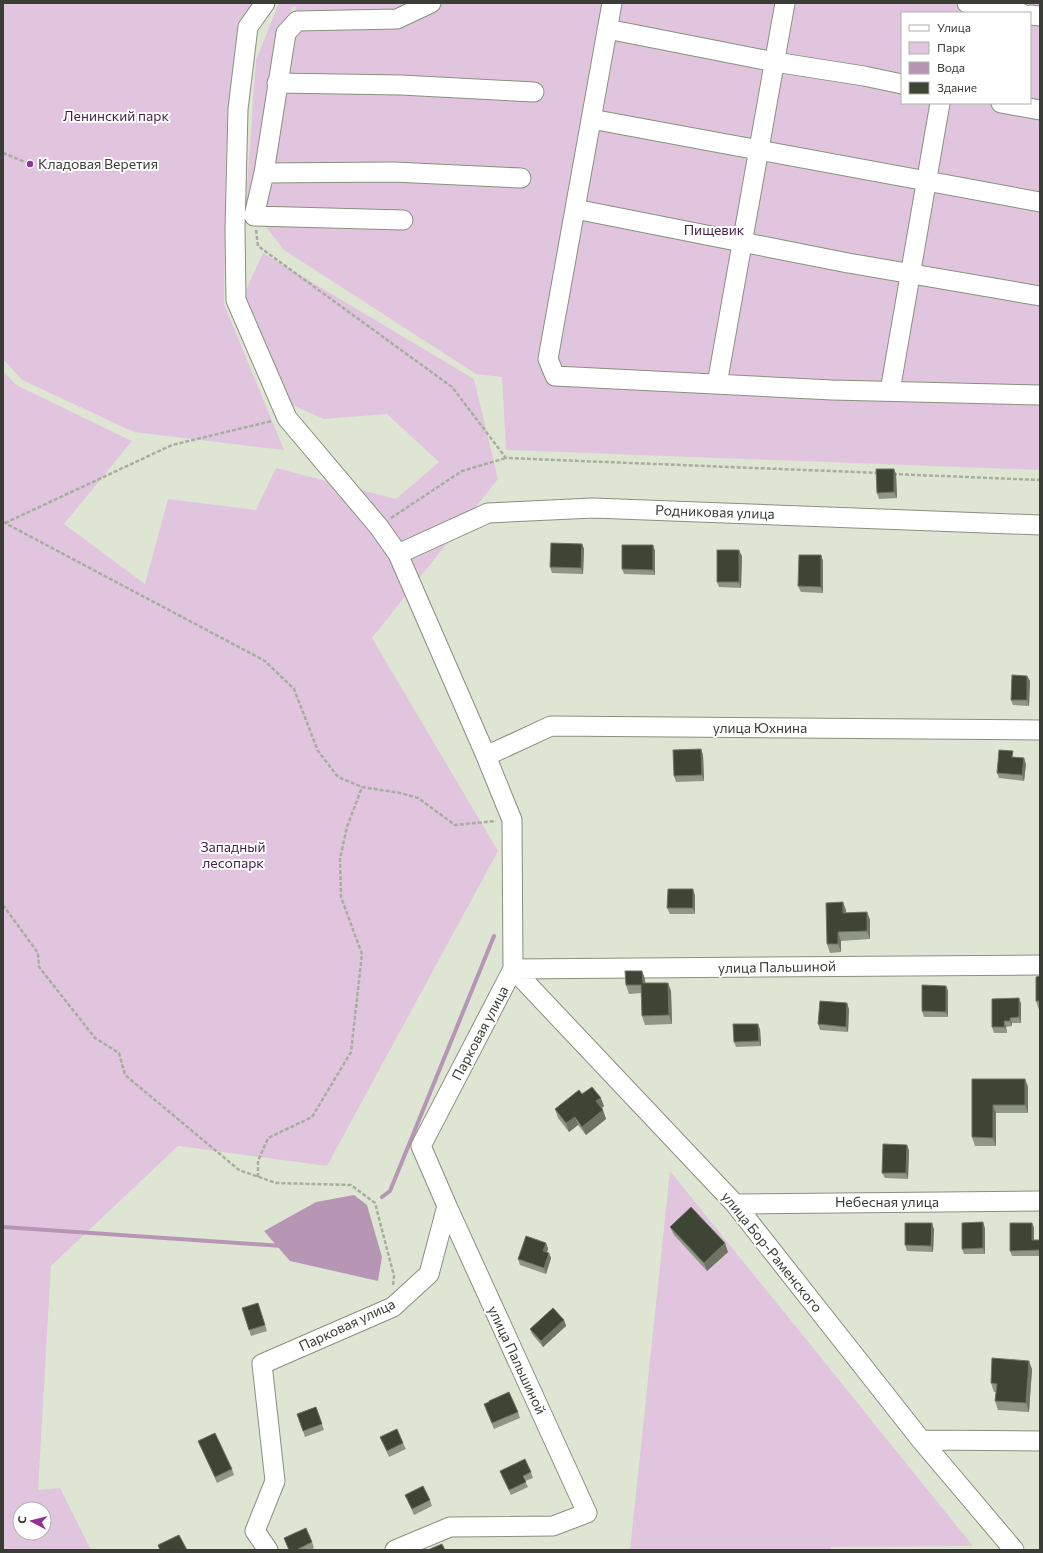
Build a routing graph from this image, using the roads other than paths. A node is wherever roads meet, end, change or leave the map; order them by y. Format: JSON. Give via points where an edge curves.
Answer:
{"nodes":[{"id":1,"x":264,"y":3,"type":"edge"},
{"id":2,"x":432,"y":3,"type":"edge"},
{"id":3,"x":612,"y":3,"type":"edge"},
{"id":4,"x":785,"y":3,"type":"edge"},
{"id":5,"x":967,"y":3,"type":"edge"},
{"id":6,"x":1016,"y":12,"type":"edge"},
{"id":7,"x":607,"y":29,"type":"junction"},
{"id":8,"x":775,"y":62,"type":"junction"},
{"id":9,"x":277,"y":83,"type":"junction"},
{"id":10,"x":901,"y":84,"type":"edge"},
{"id":11,"x":534,"y":92,"type":"dead end"},
{"id":12,"x":940,"y":104,"type":"edge"},
{"id":13,"x":1007,"y":104,"type":"edge"},
{"id":14,"x":1040,"y":110,"type":"edge"},
{"id":15,"x":591,"y":119,"type":"junction"},
{"id":16,"x":759,"y":150,"type":"junction"},
{"id":17,"x":264,"y":172,"type":"junction"},
{"id":18,"x":521,"y":178,"type":"dead end"},
{"id":19,"x":926,"y":182,"type":"junction"},
{"id":20,"x":1040,"y":202,"type":"edge"},
{"id":21,"x":575,"y":209,"type":"junction"},
{"id":22,"x":403,"y":220,"type":"dead end"},
{"id":23,"x":742,"y":242,"type":"junction"},
{"id":24,"x":910,"y":273,"type":"junction"},
{"id":25,"x":1040,"y":296,"type":"edge"},
{"id":26,"x":717,"y":384,"type":"junction"},
{"id":27,"x":890,"y":391,"type":"junction"},
{"id":28,"x":1040,"y":395,"type":"edge"},
{"id":29,"x":1040,"y":525,"type":"edge"},
{"id":30,"x":398,"y":554,"type":"junction"},
{"id":31,"x":1040,"y":730,"type":"edge"},
{"id":32,"x":486,"y":756,"type":"junction"},
{"id":33,"x":1040,"y":965,"type":"edge"},
{"id":34,"x":513,"y":969,"type":"junction"},
{"id":35,"x":1040,"y":1201,"type":"edge"},
{"id":36,"x":735,"y":1204,"type":"junction"},
{"id":37,"x":447,"y":1206,"type":"junction"},
{"id":38,"x":921,"y":1440,"type":"junction"},
{"id":39,"x":1040,"y":1442,"type":"edge"},
{"id":40,"x":268,"y":1550,"type":"edge"},
{"id":41,"x":395,"y":1550,"type":"edge"},
{"id":42,"x":1014,"y":1550,"type":"edge"}],
"edges":[{"from":1,"to":30,"type":"street","via":[[248,27],[238,109],[234,229],[236,300],[287,418],[379,527]]},
{"from":2,"to":9,"type":"street","via":[[397,19],[297,21],[286,33]]},
{"from":3,"to":7,"type":"street"},
{"from":4,"to":8,"type":"street"},
{"from":5,"to":6,"type":"street"},
{"from":7,"to":8,"type":"street"},
{"from":7,"to":15,"type":"street"},
{"from":8,"to":10,"type":"street"},
{"from":8,"to":16,"type":"street"},
{"from":9,"to":11,"type":"street","via":[[402,85]]},
{"from":9,"to":17,"type":"street"},
{"from":12,"to":19,"type":"street"},
{"from":13,"to":14,"type":"street"},
{"from":15,"to":16,"type":"street"},
{"from":15,"to":21,"type":"street"},
{"from":16,"to":19,"type":"street"},
{"from":16,"to":23,"type":"street"},
{"from":17,"to":18,"type":"street","via":[[394,172]]},
{"from":17,"to":22,"type":"street","via":[[254,216]]},
{"from":19,"to":20,"type":"street"},
{"from":19,"to":24,"type":"street"},
{"from":21,"to":23,"type":"street"},
{"from":21,"to":26,"type":"street","via":[[548,359],[555,376]]},
{"from":23,"to":24,"type":"street"},
{"from":23,"to":26,"type":"street"},
{"from":24,"to":25,"type":"street"},
{"from":24,"to":27,"type":"street"},
{"from":26,"to":27,"type":"street"},
{"from":27,"to":28,"type":"street"},
{"from":29,"to":30,"type":"street","name":"Родниковая улица","via":[[593,508],[488,513]]},
{"from":30,"to":32,"type":"street"},
{"from":31,"to":32,"type":"street","name":"улица Юхнина","via":[[551,726]]},
{"from":32,"to":34,"type":"street","via":[[512,820]]},
{"from":33,"to":34,"type":"street","name":"улица Пальшиной"},
{"from":34,"to":36,"type":"street","name":"улица Бор-Раменского"},
{"from":34,"to":37,"type":"street","name":"Парковая улица","via":[[421,1146]]},
{"from":35,"to":36,"type":"street","name":"Небесная улица"},
{"from":36,"to":38,"type":"street","name":"улица Бор-Раменского"},
{"from":37,"to":40,"type":"street","name":"Парковая улица","via":[[429,1274],[393,1306],[262,1364],[275,1481],[255,1531]]},
{"from":37,"to":41,"type":"street","name":"улица Пальшиной","via":[[587,1513],[553,1526],[450,1527]]},
{"from":38,"to":39,"type":"street"},
{"from":38,"to":42,"type":"street","name":"улица Бор-Раменского"}]}
